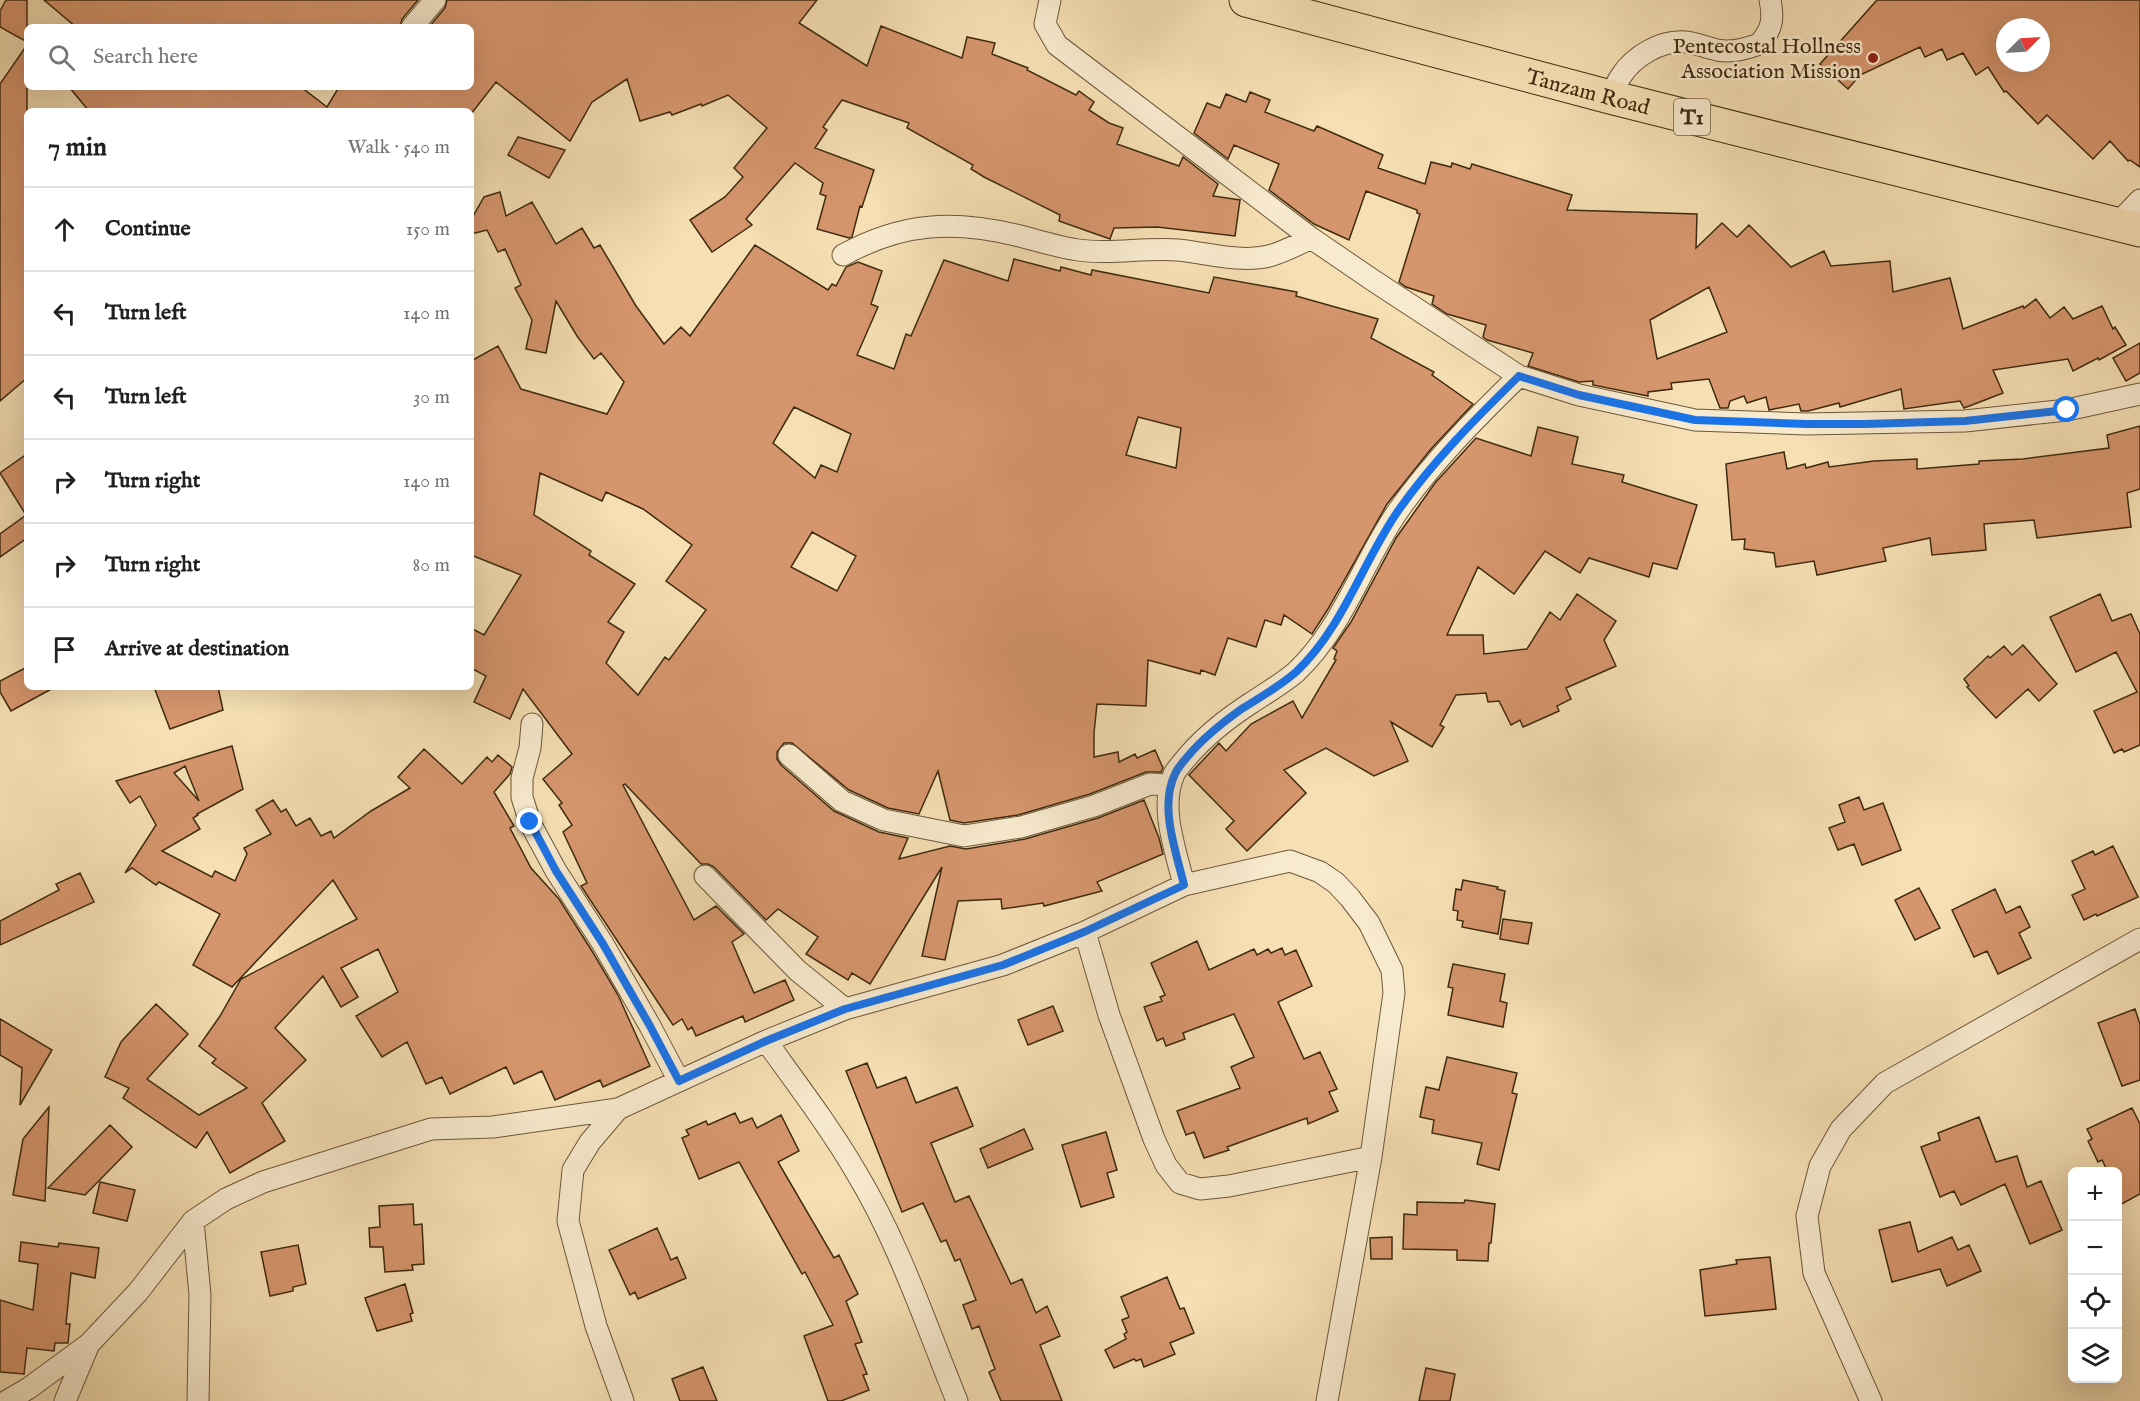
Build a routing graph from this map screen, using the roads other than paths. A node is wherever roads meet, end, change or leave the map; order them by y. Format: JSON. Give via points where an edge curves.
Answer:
{"nodes":[{"id":1,"x":435,"y":0,"type":"edge"},
{"id":2,"x":1050,"y":0,"type":"edge"},
{"id":3,"x":1246,"y":0,"type":"edge"},
{"id":4,"x":1770,"y":0,"type":"edge"},
{"id":5,"x":415,"y":24,"type":"edge"},
{"id":6,"x":1610,"y":97,"type":"junction"},
{"id":7,"x":2140,"y":200,"type":"edge"},
{"id":8,"x":2128,"y":227,"type":"edge"},
{"id":9,"x":1311,"y":238,"type":"junction"},
{"id":10,"x":843,"y":255,"type":"dead end"},
{"id":11,"x":1519,"y":376,"type":"junction"},
{"id":12,"x":2140,"y":394,"type":"edge"},
{"id":13,"x":532,"y":724,"type":"dead end"},
{"id":14,"x":789,"y":755,"type":"dead end"},
{"id":15,"x":1170,"y":785,"type":"junction"},
{"id":16,"x":705,"y":876,"type":"dead end"},
{"id":17,"x":1184,"y":885,"type":"junction"},
{"id":18,"x":1084,"y":932,"type":"junction"},
{"id":19,"x":2140,"y":939,"type":"edge"},
{"id":20,"x":845,"y":1009,"type":"junction"},
{"id":21,"x":766,"y":1041,"type":"junction"},
{"id":22,"x":679,"y":1081,"type":"junction"},
{"id":23,"x":618,"y":1109,"type":"junction"},
{"id":24,"x":1371,"y":1157,"type":"junction"},
{"id":25,"x":193,"y":1221,"type":"junction"},
{"id":26,"x":89,"y":1344,"type":"junction"},
{"id":27,"x":7,"y":1401,"type":"edge"},
{"id":28,"x":65,"y":1401,"type":"edge"},
{"id":29,"x":198,"y":1401,"type":"edge"},
{"id":30,"x":622,"y":1401,"type":"edge"},
{"id":31,"x":957,"y":1401,"type":"edge"},
{"id":32,"x":1327,"y":1401,"type":"edge"},
{"id":33,"x":1871,"y":1401,"type":"edge"}],
"edges":[{"from":1,"to":5,"type":"street"},
{"from":2,"to":9,"type":"street","via":[[1046,24],[1058,45]]},
{"from":3,"to":6,"type":"highway","name":"Tanzam Road","number":"T1"},
{"from":4,"to":6,"type":"street","via":[[1772,25],[1759,44],[1719,51],[1685,42],[1671,43],[1635,60],[1621,75]]},
{"from":6,"to":8,"type":"highway","name":"Tanzam Road","number":"T1"},
{"from":7,"to":8,"type":"street"},
{"from":9,"to":10,"type":"street","via":[[1284,252],[1245,258],[1172,250],[1080,250],[969,227],[935,225],[892,234]]},
{"from":9,"to":11,"type":"street"},
{"from":11,"to":12,"type":"street","via":[[1579,395],[1695,420],[1806,424],[1965,421],[2067,410]]},
{"from":11,"to":15,"type":"street","via":[[1466,429],[1397,512],[1330,630],[1312,654],[1296,672],[1196,747]]},
{"from":13,"to":22,"type":"street","via":[[522,788],[530,822]]},
{"from":14,"to":15,"type":"street","via":[[842,801],[884,820],[964,836],[1021,827],[1094,806],[1150,784]]},
{"from":15,"to":17,"type":"street","via":[[1172,833]]},
{"from":16,"to":20,"type":"street","via":[[798,971]]},
{"from":17,"to":18,"type":"street"},
{"from":17,"to":24,"type":"street","via":[[1290,861],[1320,872],[1336,883],[1370,923],[1392,970],[1394,993]]},
{"from":18,"to":20,"type":"street","via":[[1003,965]]},
{"from":18,"to":24,"type":"street","via":[[1108,1015],[1154,1139],[1166,1166],[1180,1183],[1200,1189],[1229,1186]]},
{"from":19,"to":33,"type":"street","via":[[1885,1083],[1841,1129],[1820,1166],[1806,1216],[1814,1273]]},
{"from":20,"to":21,"type":"street"},
{"from":21,"to":22,"type":"street"},
{"from":21,"to":31,"type":"street","via":[[857,1173],[888,1233]]},
{"from":22,"to":23,"type":"street"},
{"from":23,"to":25,"type":"street","via":[[493,1127],[431,1129],[263,1182],[226,1199]]},
{"from":23,"to":30,"type":"street","via":[[573,1170],[568,1221],[596,1326]]},
{"from":24,"to":32,"type":"street"},
{"from":25,"to":26,"type":"street","via":[[138,1292]]},
{"from":25,"to":29,"type":"street","via":[[200,1295]]},
{"from":26,"to":27,"type":"street"},
{"from":26,"to":28,"type":"street"}]}
